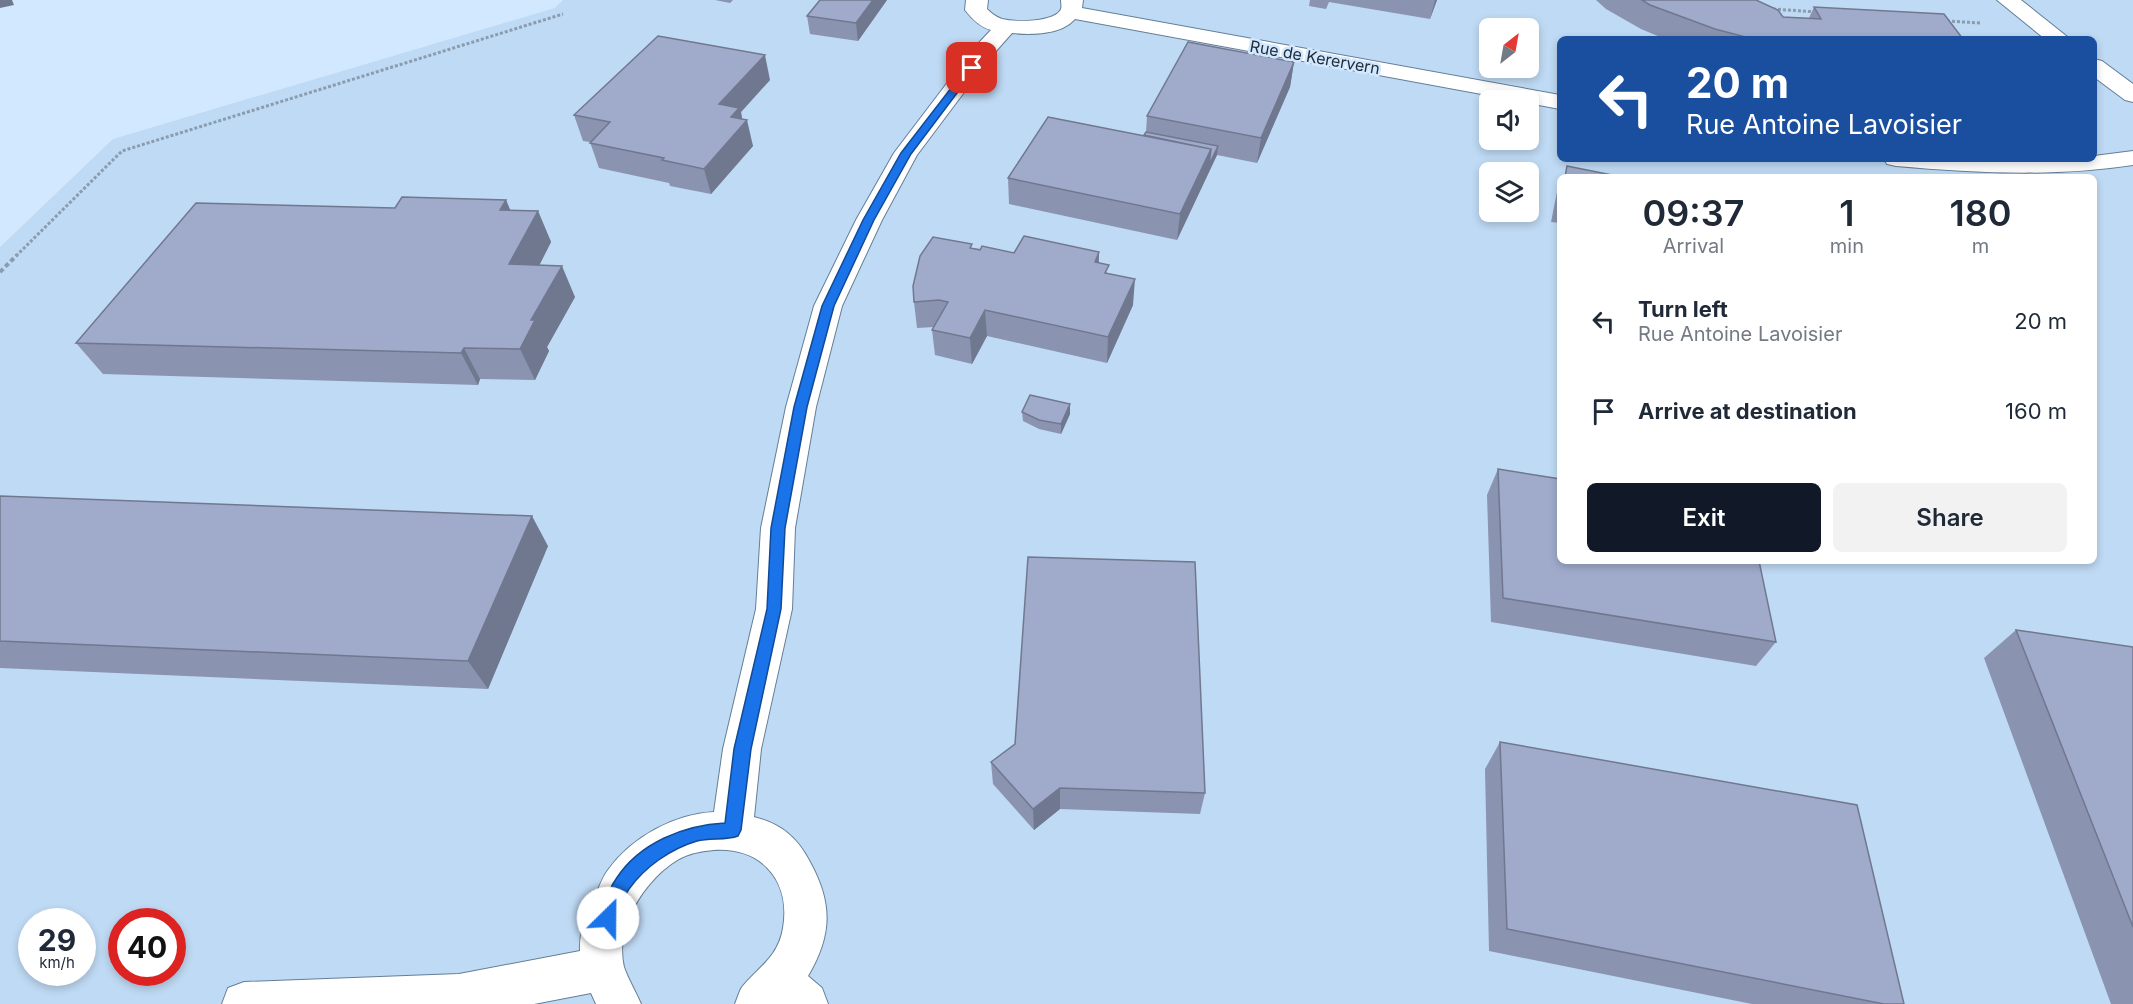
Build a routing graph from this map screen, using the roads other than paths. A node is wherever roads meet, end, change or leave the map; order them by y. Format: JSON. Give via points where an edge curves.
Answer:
{"nodes":[{"id":1,"x":977,"y":0,"type":"edge"},
{"id":2,"x":2008,"y":0,"type":"edge"},
{"id":3,"x":1072,"y":6,"type":"edge"},
{"id":4,"x":1006,"y":27,"type":"junction"},
{"id":5,"x":2051,"y":33,"type":"edge"},
{"id":6,"x":2097,"y":68,"type":"edge"},
{"id":7,"x":2133,"y":95,"type":"edge"},
{"id":8,"x":1557,"y":101,"type":"edge"},
{"id":9,"x":2133,"y":158,"type":"edge"},
{"id":10,"x":1938,"y":162,"type":"edge"},
{"id":11,"x":732,"y":830,"type":"junction"},
{"id":12,"x":610,"y":987,"type":"edge"},
{"id":13,"x":781,"y":997,"type":"edge"},
{"id":14,"x":244,"y":1004,"type":"edge"}],
"edges":[{"from":1,"to":4,"type":"street","via":[[976,10],[982,17]]},
{"from":2,"to":5,"type":"street"},
{"from":3,"to":4,"type":"street","via":[[1064,19],[1037,28]]},
{"from":3,"to":8,"type":"street","name":"Rue de Kerervern"},
{"from":4,"to":11,"type":"street","via":[[906,153],[828,306],[801,407],[780,517],[774,609],[742,749]]},
{"from":6,"to":7,"type":"street"},
{"from":9,"to":10,"type":"street","via":[[2106,163],[1995,166]]},
{"from":11,"to":12,"type":"street","via":[[699,832],[666,845],[647,858],[622,885],[601,934]]},
{"from":11,"to":13,"type":"street","via":[[761,838],[786,856],[804,892],[805,926]]},
{"from":12,"to":14,"type":"street"}]}
